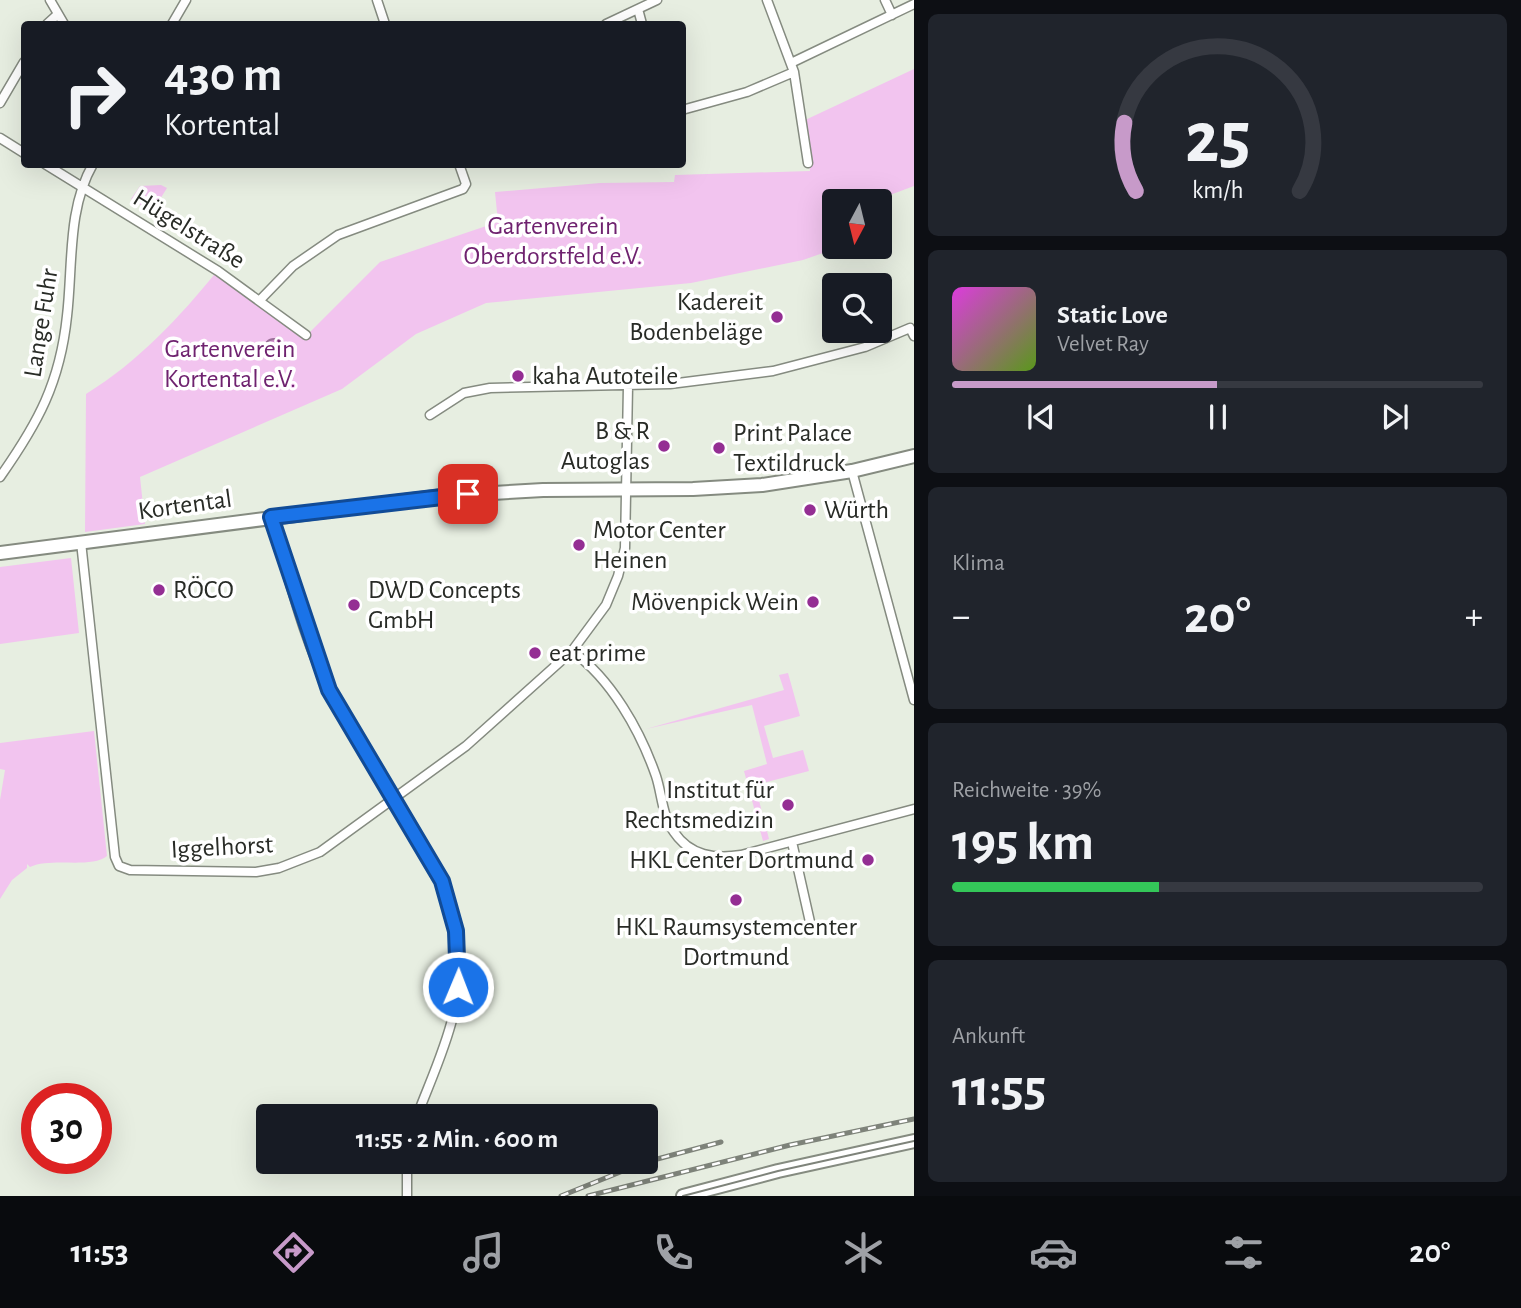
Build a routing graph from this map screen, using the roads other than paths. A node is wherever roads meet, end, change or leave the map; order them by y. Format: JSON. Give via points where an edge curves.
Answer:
{"nodes":[{"id":1,"x":50,"y":0,"type":"edge"},
{"id":2,"x":186,"y":0,"type":"edge"},
{"id":3,"x":377,"y":0,"type":"edge"},
{"id":4,"x":657,"y":0,"type":"edge"},
{"id":5,"x":767,"y":0,"type":"edge"},
{"id":6,"x":885,"y":0,"type":"edge"},
{"id":7,"x":914,"y":4,"type":"edge"},
{"id":8,"x":638,"y":9,"type":"junction"},
{"id":9,"x":58,"y":14,"type":"junction"},
{"id":10,"x":892,"y":15,"type":"junction"},
{"id":11,"x":50,"y":21,"type":"edge"},
{"id":12,"x":62,"y":21,"type":"edge"},
{"id":13,"x":174,"y":21,"type":"edge"},
{"id":14,"x":384,"y":21,"type":"edge"},
{"id":15,"x":612,"y":21,"type":"edge"},
{"id":16,"x":641,"y":21,"type":"edge"},
{"id":17,"x":791,"y":63,"type":"junction"},
{"id":18,"x":21,"y":67,"type":"edge"},
{"id":19,"x":794,"y":72,"type":"junction"},
{"id":20,"x":0,"y":103,"type":"edge"},
{"id":21,"x":686,"y":109,"type":"edge"},
{"id":22,"x":0,"y":138,"type":"edge"},
{"id":23,"x":21,"y":151,"type":"edge"},
{"id":24,"x":808,"y":163,"type":"dead end"},
{"id":25,"x":52,"y":168,"type":"edge"},
{"id":26,"x":91,"y":168,"type":"edge"},
{"id":27,"x":460,"y":168,"type":"edge"},
{"id":28,"x":81,"y":186,"type":"junction"},
{"id":29,"x":260,"y":300,"type":"junction"},
{"id":30,"x":306,"y":335,"type":"dead end"},
{"id":31,"x":914,"y":336,"type":"edge"},
{"id":32,"x":628,"y":386,"type":"junction"},
{"id":33,"x":430,"y":415,"type":"dead end"},
{"id":34,"x":914,"y":456,"type":"edge"},
{"id":35,"x":852,"y":471,"type":"junction"},
{"id":36,"x":0,"y":477,"type":"edge"},
{"id":37,"x":627,"y":489,"type":"junction"},
{"id":38,"x":271,"y":517,"type":"junction"},
{"id":39,"x":81,"y":542,"type":"junction"},
{"id":40,"x":0,"y":553,"type":"edge"},
{"id":41,"x":572,"y":651,"type":"junction"},
{"id":42,"x":914,"y":700,"type":"edge"},
{"id":43,"x":396,"y":799,"type":"junction"},
{"id":44,"x":914,"y":809,"type":"edge"},
{"id":45,"x":792,"y":842,"type":"junction"},
{"id":46,"x":810,"y":922,"type":"dead end"},
{"id":47,"x":421,"y":1104,"type":"edge"},
{"id":48,"x":914,"y":1141,"type":"edge"},
{"id":49,"x":407,"y":1174,"type":"edge"},
{"id":50,"x":407,"y":1196,"type":"edge"},
{"id":51,"x":683,"y":1196,"type":"edge"}],
"edges":[{"from":1,"to":9,"type":"street"},
{"from":2,"to":13,"type":"street"},
{"from":3,"to":14,"type":"street"},
{"from":4,"to":8,"type":"street"},
{"from":5,"to":17,"type":"street"},
{"from":6,"to":10,"type":"street"},
{"from":7,"to":10,"type":"street"},
{"from":8,"to":15,"type":"street"},
{"from":8,"to":16,"type":"street"},
{"from":9,"to":11,"type":"street"},
{"from":9,"to":12,"type":"street"},
{"from":10,"to":17,"type":"street"},
{"from":17,"to":19,"type":"street"},
{"from":18,"to":20,"type":"street"},
{"from":19,"to":21,"type":"street","via":[[747,92]]},
{"from":19,"to":24,"type":"street"},
{"from":22,"to":23,"type":"street"},
{"from":25,"to":28,"type":"street","name":"Hügelstraße"},
{"from":26,"to":28,"type":"street","name":"Lange Fuhr"},
{"from":27,"to":29,"type":"street","via":[[466,184],[463,190],[338,234],[302,259]]},
{"from":28,"to":29,"type":"street","name":"Hügelstraße"},
{"from":28,"to":36,"type":"street","name":"Lange Fuhr","via":[[67,317],[54,384]]},
{"from":29,"to":30,"type":"street","name":"Hügelstraße"},
{"from":31,"to":32,"type":"street","via":[[910,328],[865,347],[773,371]]},
{"from":32,"to":33,"type":"street","via":[[490,388],[464,393]]},
{"from":32,"to":37,"type":"street","name":"Iggelhorst"},
{"from":34,"to":35,"type":"street","name":"Kortental"},
{"from":35,"to":37,"type":"street","name":"Kortental","via":[[742,487]]},
{"from":35,"to":42,"type":"street"},
{"from":37,"to":38,"type":"street","name":"Kortental","via":[[443,496]]},
{"from":37,"to":41,"type":"street","name":"Iggelhorst","via":[[625,548],[618,576],[595,624]]},
{"from":38,"to":39,"type":"street","name":"Kortental"},
{"from":38,"to":43,"type":"street","via":[[323,676]]},
{"from":39,"to":40,"type":"street","name":"Kortental"},
{"from":39,"to":43,"type":"street","name":"Iggelhorst","via":[[119,866],[229,873],[279,868],[320,852]]},
{"from":41,"to":43,"type":"street","name":"Iggelhorst","via":[[466,746]]},
{"from":41,"to":45,"type":"street","via":[[601,678],[626,714],[656,776],[668,822],[688,847],[721,858]]},
{"from":43,"to":47,"type":"street","via":[[442,881],[452,906],[460,958],[454,1015]]},
{"from":44,"to":45,"type":"street"},
{"from":45,"to":46,"type":"street"},
{"from":48,"to":51,"type":"street"},
{"from":49,"to":50,"type":"street"}]}
